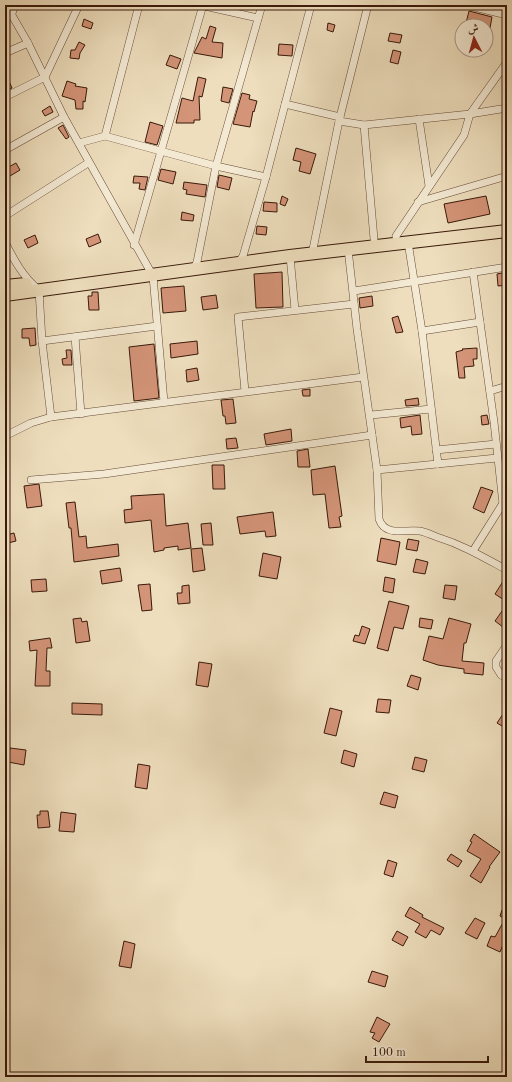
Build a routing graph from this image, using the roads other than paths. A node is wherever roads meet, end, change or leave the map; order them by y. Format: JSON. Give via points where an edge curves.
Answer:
{"nodes":[{"id":1,"x":6,"y":5,"type":"edge"},
{"id":2,"x":15,"y":5,"type":"edge"},
{"id":3,"x":79,"y":5,"type":"edge"},
{"id":4,"x":140,"y":5,"type":"edge"},
{"id":5,"x":202,"y":5,"type":"edge"},
{"id":6,"x":262,"y":5,"type":"edge"},
{"id":7,"x":311,"y":5,"type":"edge"},
{"id":8,"x":368,"y":5,"type":"edge"},
{"id":9,"x":466,"y":5,"type":"edge"},
{"id":10,"x":12,"y":13,"type":"junction"},
{"id":11,"x":507,"y":15,"type":"edge"},
{"id":12,"x":258,"y":18,"type":"junction"},
{"id":13,"x":28,"y":43,"type":"junction"},
{"id":14,"x":5,"y":53,"type":"edge"},
{"id":15,"x":507,"y":62,"type":"edge"},
{"id":16,"x":45,"y":77,"type":"junction"},
{"id":17,"x":5,"y":97,"type":"edge"},
{"id":18,"x":285,"y":104,"type":"junction"},
{"id":19,"x":507,"y":108,"type":"edge"},
{"id":20,"x":470,"y":114,"type":"junction"},
{"id":21,"x":64,"y":118,"type":"junction"},
{"id":22,"x":339,"y":119,"type":"junction"},
{"id":23,"x":419,"y":119,"type":"junction"},
{"id":24,"x":364,"y":125,"type":"junction"},
{"id":25,"x":105,"y":136,"type":"junction"},
{"id":26,"x":80,"y":143,"type":"junction"},
{"id":27,"x":5,"y":150,"type":"edge"},
{"id":28,"x":162,"y":151,"type":"junction"},
{"id":29,"x":88,"y":163,"type":"junction"},
{"id":30,"x":216,"y":166,"type":"junction"},
{"id":31,"x":507,"y":176,"type":"edge"},
{"id":32,"x":266,"y":177,"type":"junction"},
{"id":33,"x":429,"y":186,"type":"junction"},
{"id":34,"x":418,"y":202,"type":"junction"},
{"id":35,"x":5,"y":216,"type":"edge"},
{"id":36,"x":507,"y":222,"type":"edge"},
{"id":37,"x":507,"y":230,"type":"edge"},
{"id":38,"x":396,"y":236,"type":"junction"},
{"id":39,"x":374,"y":239,"type":"junction"},
{"id":40,"x":5,"y":242,"type":"edge"},
{"id":41,"x":408,"y":242,"type":"junction"},
{"id":42,"x":134,"y":245,"type":"junction"},
{"id":43,"x":348,"y":249,"type":"junction"},
{"id":44,"x":312,"y":250,"type":"junction"},
{"id":45,"x":290,"y":256,"type":"junction"},
{"id":46,"x":241,"y":260,"type":"junction"},
{"id":47,"x":196,"y":266,"type":"junction"},
{"id":48,"x":507,"y":267,"type":"edge"},
{"id":49,"x":151,"y":272,"type":"junction"},
{"id":50,"x":473,"y":272,"type":"junction"},
{"id":51,"x":413,"y":281,"type":"junction"},
{"id":52,"x":5,"y":286,"type":"edge"},
{"id":53,"x":35,"y":286,"type":"junction"},
{"id":54,"x":354,"y":291,"type":"junction"},
{"id":55,"x":5,"y":295,"type":"edge"},
{"id":56,"x":354,"y":304,"type":"junction"},
{"id":57,"x":295,"y":310,"type":"junction"},
{"id":58,"x":480,"y":322,"type":"junction"},
{"id":59,"x":157,"y":326,"type":"junction"},
{"id":60,"x":422,"y":331,"type":"junction"},
{"id":61,"x":75,"y":337,"type":"junction"},
{"id":62,"x":42,"y":341,"type":"junction"},
{"id":63,"x":363,"y":377,"type":"junction"},
{"id":64,"x":507,"y":386,"type":"edge"},
{"id":65,"x":245,"y":391,"type":"junction"},
{"id":66,"x":490,"y":391,"type":"junction"},
{"id":67,"x":164,"y":402,"type":"junction"},
{"id":68,"x":431,"y":409,"type":"junction"},
{"id":69,"x":81,"y":414,"type":"junction"},
{"id":70,"x":370,"y":415,"type":"junction"},
{"id":71,"x":51,"y":417,"type":"junction"},
{"id":72,"x":372,"y":435,"type":"junction"},
{"id":73,"x":5,"y":436,"type":"edge"},
{"id":74,"x":496,"y":444,"type":"junction"},
{"id":75,"x":436,"y":450,"type":"junction"},
{"id":76,"x":497,"y":458,"type":"junction"},
{"id":77,"x":438,"y":464,"type":"junction"},
{"id":78,"x":377,"y":470,"type":"junction"},
{"id":79,"x":31,"y":480,"type":"dead end"},
{"id":80,"x":507,"y":497,"type":"edge"},
{"id":81,"x":503,"y":504,"type":"junction"},
{"id":82,"x":473,"y":551,"type":"junction"},
{"id":83,"x":507,"y":570,"type":"edge"},
{"id":84,"x":507,"y":645,"type":"edge"},
{"id":85,"x":507,"y":678,"type":"edge"}],
"edges":[{"from":1,"to":10,"type":"street"},
{"from":2,"to":10,"type":"street"},
{"from":3,"to":16,"type":"street"},
{"from":4,"to":25,"type":"street"},
{"from":5,"to":12,"type":"street"},
{"from":5,"to":28,"type":"street"},
{"from":6,"to":12,"type":"street"},
{"from":7,"to":18,"type":"street"},
{"from":8,"to":22,"type":"street"},
{"from":9,"to":11,"type":"street"},
{"from":10,"to":13,"type":"street"},
{"from":12,"to":30,"type":"street"},
{"from":13,"to":14,"type":"street"},
{"from":13,"to":16,"type":"street"},
{"from":15,"to":20,"type":"street"},
{"from":16,"to":17,"type":"street"},
{"from":16,"to":21,"type":"street"},
{"from":18,"to":22,"type":"street"},
{"from":18,"to":32,"type":"street"},
{"from":19,"to":20,"type":"street"},
{"from":20,"to":23,"type":"street"},
{"from":20,"to":33,"type":"street","via":[[464,134]]},
{"from":21,"to":26,"type":"street"},
{"from":21,"to":27,"type":"street"},
{"from":22,"to":24,"type":"street"},
{"from":22,"to":44,"type":"street"},
{"from":23,"to":24,"type":"street"},
{"from":23,"to":33,"type":"street"},
{"from":24,"to":39,"type":"street"},
{"from":25,"to":26,"type":"street"},
{"from":25,"to":28,"type":"street"},
{"from":26,"to":29,"type":"street"},
{"from":28,"to":30,"type":"street"},
{"from":28,"to":42,"type":"street"},
{"from":29,"to":35,"type":"street"},
{"from":29,"to":42,"type":"street"},
{"from":30,"to":32,"type":"street"},
{"from":30,"to":47,"type":"street"},
{"from":31,"to":34,"type":"street"},
{"from":32,"to":46,"type":"street"},
{"from":33,"to":34,"type":"street"},
{"from":34,"to":38,"type":"street"},
{"from":36,"to":38,"type":"main road"},
{"from":37,"to":41,"type":"main road"},
{"from":38,"to":39,"type":"main road"},
{"from":39,"to":44,"type":"main road"},
{"from":40,"to":53,"type":"street","via":[[17,265]]},
{"from":41,"to":43,"type":"main road"},
{"from":41,"to":51,"type":"street"},
{"from":42,"to":49,"type":"street"},
{"from":43,"to":44,"type":"main road"},
{"from":43,"to":54,"type":"street"},
{"from":44,"to":45,"type":"main road"},
{"from":44,"to":46,"type":"main road"},
{"from":45,"to":46,"type":"main road"},
{"from":45,"to":57,"type":"street"},
{"from":46,"to":47,"type":"main road"},
{"from":47,"to":49,"type":"main road"},
{"from":48,"to":50,"type":"street"},
{"from":49,"to":53,"type":"main road"},
{"from":49,"to":59,"type":"street"},
{"from":50,"to":51,"type":"street"},
{"from":50,"to":58,"type":"street"},
{"from":51,"to":54,"type":"street"},
{"from":51,"to":60,"type":"street"},
{"from":52,"to":53,"type":"main road"},
{"from":53,"to":55,"type":"main road"},
{"from":53,"to":62,"type":"street"},
{"from":54,"to":56,"type":"street"},
{"from":56,"to":57,"type":"street"},
{"from":56,"to":63,"type":"street"},
{"from":57,"to":65,"type":"street","via":[[238,318]]},
{"from":58,"to":60,"type":"street"},
{"from":58,"to":66,"type":"street"},
{"from":59,"to":61,"type":"street"},
{"from":59,"to":67,"type":"street"},
{"from":60,"to":68,"type":"street"},
{"from":61,"to":62,"type":"street"},
{"from":61,"to":69,"type":"street"},
{"from":62,"to":71,"type":"street"},
{"from":63,"to":65,"type":"street"},
{"from":63,"to":70,"type":"street"},
{"from":64,"to":66,"type":"street"},
{"from":65,"to":67,"type":"street"},
{"from":66,"to":74,"type":"street"},
{"from":67,"to":69,"type":"street"},
{"from":68,"to":70,"type":"street"},
{"from":68,"to":75,"type":"street"},
{"from":69,"to":71,"type":"street"},
{"from":70,"to":72,"type":"street"},
{"from":71,"to":73,"type":"street","via":[[31,423]]},
{"from":72,"to":78,"type":"street"},
{"from":72,"to":79,"type":"street","via":[[104,474]]},
{"from":74,"to":75,"type":"street"},
{"from":74,"to":76,"type":"street"},
{"from":75,"to":77,"type":"street"},
{"from":76,"to":77,"type":"street"},
{"from":76,"to":81,"type":"street"},
{"from":77,"to":78,"type":"street"},
{"from":78,"to":82,"type":"street","via":[[381,526],[387,530],[420,531]]},
{"from":80,"to":81,"type":"street"},
{"from":81,"to":82,"type":"street"},
{"from":82,"to":83,"type":"street"},
{"from":84,"to":85,"type":"street","via":[[496,661],[496,667],[501,675]]}]}
